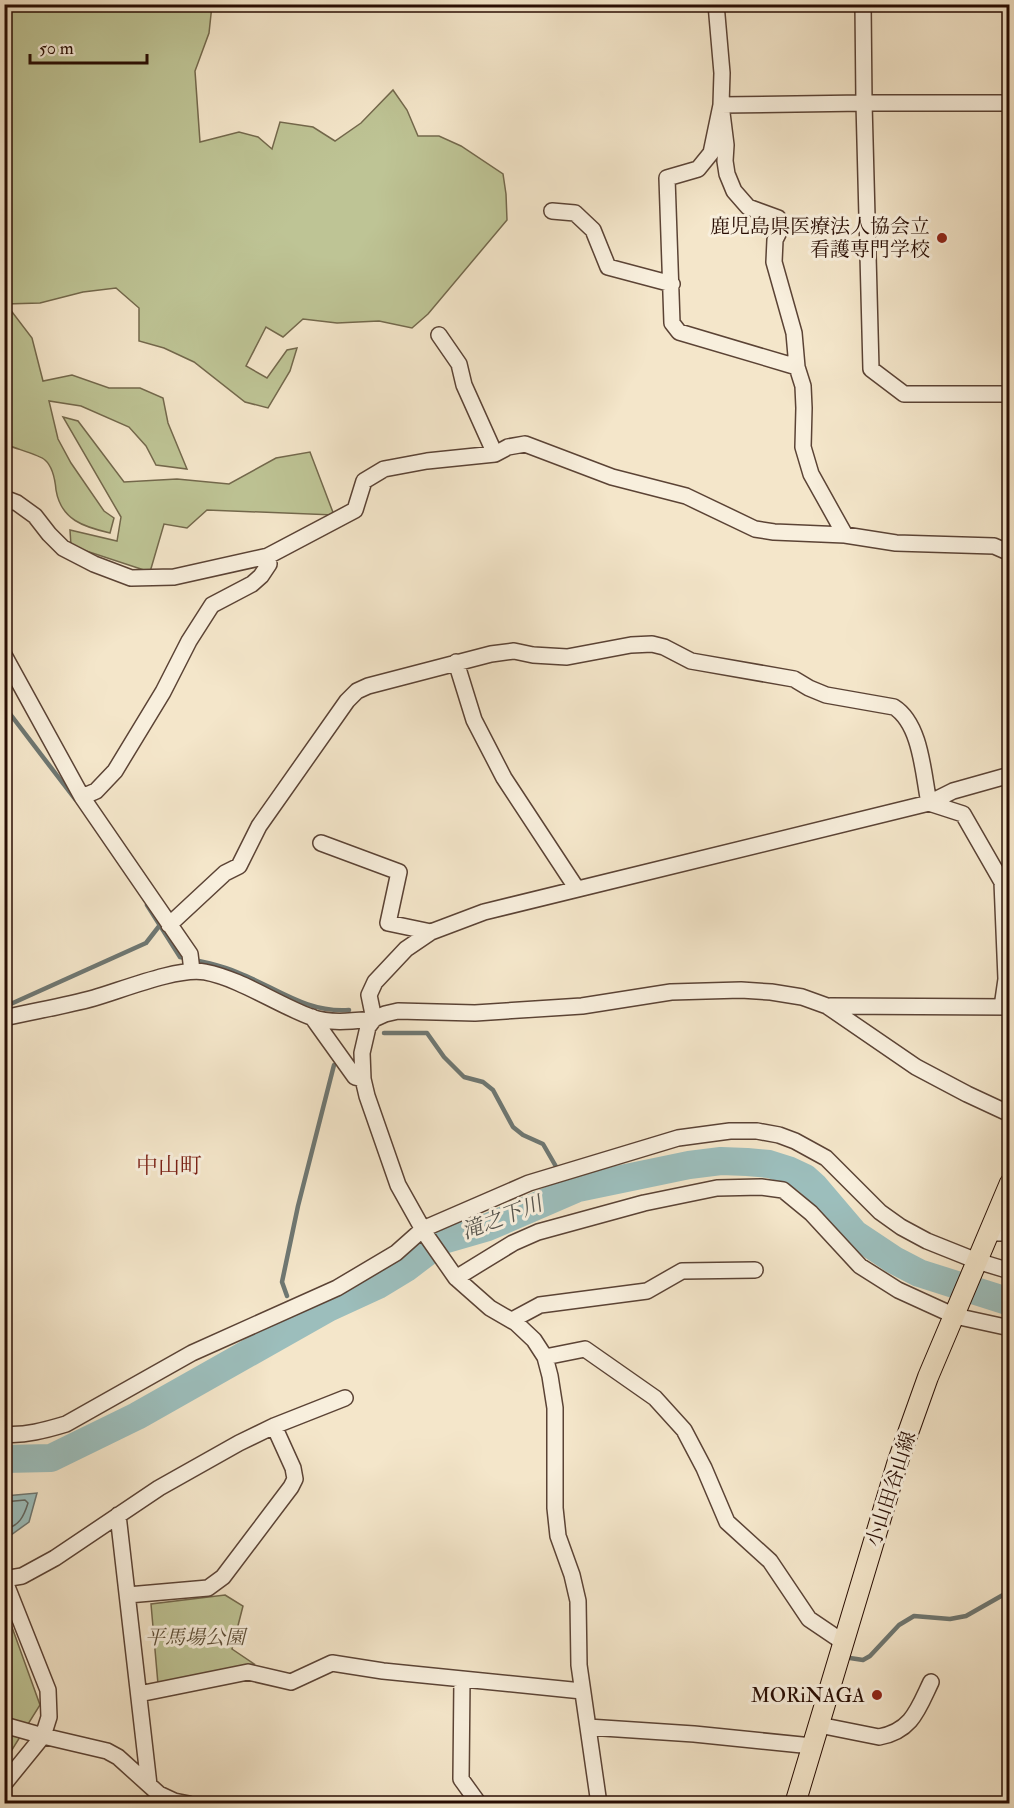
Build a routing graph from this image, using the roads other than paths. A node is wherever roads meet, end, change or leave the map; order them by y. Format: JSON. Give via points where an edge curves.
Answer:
{"nodes":[{"id":1,"x":716,"y":4,"type":"edge"},
{"id":2,"x":863,"y":4,"type":"edge"},
{"id":3,"x":864,"y":103,"type":"junction"},
{"id":4,"x":1010,"y":103,"type":"edge"},
{"id":5,"x":721,"y":105,"type":"junction"},
{"id":6,"x":552,"y":210,"type":"dead end"},
{"id":7,"x":672,"y":284,"type":"junction"},
{"id":8,"x":438,"y":335,"type":"dead end"},
{"id":9,"x":797,"y":367,"type":"junction"},
{"id":10,"x":1010,"y":394,"type":"edge"},
{"id":11,"x":495,"y":454,"type":"junction"},
{"id":12,"x":4,"y":498,"type":"edge"},
{"id":13,"x":845,"y":535,"type":"junction"},
{"id":14,"x":1010,"y":553,"type":"edge"},
{"id":15,"x":268,"y":556,"type":"junction"},
{"id":16,"x":4,"y":655,"type":"edge"},
{"id":17,"x":456,"y":663,"type":"junction"},
{"id":18,"x":1010,"y":775,"type":"edge"},
{"id":19,"x":82,"y":797,"type":"junction"},
{"id":20,"x":929,"y":803,"type":"junction"},
{"id":21,"x":321,"y":843,"type":"dead end"},
{"id":22,"x":1006,"y":882,"type":"edge"},
{"id":23,"x":577,"y":889,"type":"junction"},
{"id":24,"x":169,"y":925,"type":"junction"},
{"id":25,"x":431,"y":932,"type":"junction"},
{"id":26,"x":191,"y":963,"type":"junction"},
{"id":27,"x":827,"y":1006,"type":"junction"},
{"id":28,"x":1006,"y":1007,"type":"edge"},
{"id":29,"x":312,"y":1017,"type":"junction"},
{"id":30,"x":4,"y":1018,"type":"edge"},
{"id":31,"x":374,"y":1019,"type":"junction"},
{"id":32,"x":363,"y":1078,"type":"junction"},
{"id":33,"x":1010,"y":1114,"type":"edge"},
{"id":34,"x":1010,"y":1183,"type":"edge"},
{"id":35,"x":424,"y":1232,"type":"junction"},
{"id":36,"x":989,"y":1233,"type":"junction"},
{"id":37,"x":1010,"y":1233,"type":"edge"},
{"id":38,"x":976,"y":1264,"type":"junction"},
{"id":39,"x":755,"y":1270,"type":"dead end"},
{"id":40,"x":1010,"y":1271,"type":"edge"},
{"id":41,"x":452,"y":1274,"type":"junction"},
{"id":42,"x":956,"y":1313,"type":"junction"},
{"id":43,"x":512,"y":1320,"type":"junction"},
{"id":44,"x":1010,"y":1328,"type":"edge"},
{"id":45,"x":545,"y":1357,"type":"junction"},
{"id":46,"x":345,"y":1398,"type":"dead end"},
{"id":47,"x":274,"y":1426,"type":"junction"},
{"id":48,"x":4,"y":1434,"type":"edge"},
{"id":49,"x":118,"y":1515,"type":"junction"},
{"id":50,"x":4,"y":1579,"type":"edge"},
{"id":51,"x":128,"y":1595,"type":"junction"},
{"id":52,"x":843,"y":1642,"type":"junction"},
{"id":53,"x":462,"y":1679,"type":"junction"},
{"id":54,"x":931,"y":1682,"type":"dead end"},
{"id":55,"x":582,"y":1691,"type":"junction"},
{"id":56,"x":139,"y":1694,"type":"junction"},
{"id":57,"x":4,"y":1725,"type":"edge"},
{"id":58,"x":819,"y":1725,"type":"junction"},
{"id":59,"x":588,"y":1727,"type":"junction"},
{"id":60,"x":43,"y":1736,"type":"junction"},
{"id":61,"x":812,"y":1746,"type":"junction"},
{"id":62,"x":4,"y":1784,"type":"edge"},
{"id":63,"x":149,"y":1785,"type":"junction"},
{"id":64,"x":189,"y":1803,"type":"edge"},
{"id":65,"x":479,"y":1803,"type":"edge"},
{"id":66,"x":600,"y":1803,"type":"edge"},
{"id":67,"x":795,"y":1803,"type":"edge"}],
"edges":[{"from":1,"to":5,"type":"street"},
{"from":2,"to":3,"type":"street"},
{"from":3,"to":4,"type":"street"},
{"from":3,"to":5,"type":"street"},
{"from":3,"to":10,"type":"street","via":[[871,369],[904,394]]},
{"from":5,"to":7,"type":"street","via":[[711,153],[698,169],[667,178]]},
{"from":5,"to":9,"type":"street","via":[[725,161],[734,190],[748,207],[777,218],[780,225],[774,262],[794,333]]},
{"from":6,"to":7,"type":"street","via":[[575,213],[593,230],[608,267]]},
{"from":7,"to":9,"type":"street","via":[[672,323],[680,332]]},
{"from":8,"to":11,"type":"street","via":[[459,364],[464,385]]},
{"from":9,"to":13,"type":"street","via":[[803,386],[803,447],[811,474]]},
{"from":11,"to":13,"type":"street","via":[[525,444],[612,477],[686,496],[755,529]]},
{"from":11,"to":15,"type":"street","via":[[384,469],[364,481],[355,510]]},
{"from":12,"to":15,"type":"street","via":[[17,502],[35,516],[63,548],[131,578],[174,576]]},
{"from":13,"to":14,"type":"street","via":[[896,543],[994,546]]},
{"from":15,"to":19,"type":"street","via":[[269,564],[252,584],[212,605],[115,771],[96,791]]},
{"from":16,"to":19,"type":"street"},
{"from":17,"to":20,"type":"street","via":[[514,651],[567,657],[652,644],[691,661],[794,679],[826,695],[894,707],[903,713],[916,739]]},
{"from":17,"to":23,"type":"street","via":[[474,720],[504,778]]},
{"from":17,"to":24,"type":"street","via":[[368,686],[347,700],[259,826],[239,866],[225,873]]},
{"from":18,"to":20,"type":"street","via":[[953,791]]},
{"from":19,"to":24,"type":"street"},
{"from":20,"to":22,"type":"street","via":[[963,814]]},
{"from":20,"to":23,"type":"street"},
{"from":21,"to":25,"type":"street","via":[[399,872],[388,923]]},
{"from":22,"to":28,"type":"street"},
{"from":23,"to":25,"type":"street","via":[[484,912]]},
{"from":24,"to":26,"type":"street"},
{"from":25,"to":31,"type":"street","via":[[406,949],[375,982],[369,995]]},
{"from":26,"to":29,"type":"street"},
{"from":26,"to":30,"type":"street","via":[[176,974]]},
{"from":27,"to":28,"type":"street"},
{"from":27,"to":31,"type":"street","via":[[771,992],[711,990],[534,1010],[398,1011]]},
{"from":27,"to":33,"type":"street","via":[[916,1067]]},
{"from":29,"to":31,"type":"street","via":[[347,1022]]},
{"from":29,"to":32,"type":"street","via":[[355,1077]]},
{"from":31,"to":32,"type":"street","via":[[364,1039]]},
{"from":32,"to":35,"type":"street","via":[[398,1185]]},
{"from":34,"to":36,"type":"main road","name":"小山田谷山線"},
{"from":35,"to":38,"type":"street","via":[[492,1198],[550,1176],[678,1138],[757,1131],[795,1141],[826,1158],[880,1212],[901,1227]]},
{"from":35,"to":41,"type":"street"},
{"from":35,"to":48,"type":"street","via":[[337,1288],[192,1353],[66,1424],[46,1431]]},
{"from":36,"to":37,"type":"street"},
{"from":36,"to":38,"type":"main road","name":"小山田谷山線"},
{"from":38,"to":40,"type":"street"},
{"from":38,"to":42,"type":"main road","name":"小山田谷山線"},
{"from":39,"to":43,"type":"street","via":[[682,1271],[646,1291],[540,1305]]},
{"from":41,"to":42,"type":"street","via":[[538,1232],[717,1188],[761,1187],[783,1190],[811,1213],[860,1266],[898,1290]]},
{"from":41,"to":43,"type":"street","via":[[490,1308]]},
{"from":42,"to":44,"type":"street"},
{"from":42,"to":52,"type":"main road","name":"小山田谷山線","via":[[898,1461]]},
{"from":43,"to":45,"type":"street","via":[[534,1340]]},
{"from":45,"to":52,"type":"street","via":[[585,1349],[656,1398],[684,1430],[727,1522],[770,1561],[809,1619]]},
{"from":45,"to":55,"type":"street","via":[[555,1408],[558,1536],[578,1602]]},
{"from":46,"to":47,"type":"street"},
{"from":47,"to":49,"type":"street","via":[[159,1488]]},
{"from":47,"to":51,"type":"street","via":[[295,1479],[223,1577],[208,1588]]},
{"from":49,"to":50,"type":"street","via":[[55,1558],[22,1576]]},
{"from":49,"to":51,"type":"street"},
{"from":50,"to":60,"type":"street","via":[[48,1690],[49,1717]]},
{"from":51,"to":56,"type":"street"},
{"from":52,"to":58,"type":"main road","name":"小山田谷山線"},
{"from":53,"to":55,"type":"street"},
{"from":53,"to":56,"type":"street","via":[[332,1663],[291,1682],[248,1672]]},
{"from":53,"to":65,"type":"street","via":[[461,1779]]},
{"from":54,"to":58,"type":"street","via":[[911,1721],[888,1736]]},
{"from":55,"to":59,"type":"street"},
{"from":56,"to":63,"type":"street"},
{"from":57,"to":60,"type":"street"},
{"from":58,"to":61,"type":"main road","name":"小山田谷山線"},
{"from":59,"to":61,"type":"street"},
{"from":59,"to":66,"type":"street"},
{"from":60,"to":62,"type":"street"},
{"from":60,"to":63,"type":"street","via":[[107,1751]]},
{"from":61,"to":67,"type":"main road","name":"小山田谷山線"},
{"from":63,"to":64,"type":"street","via":[[174,1801]]}]}
